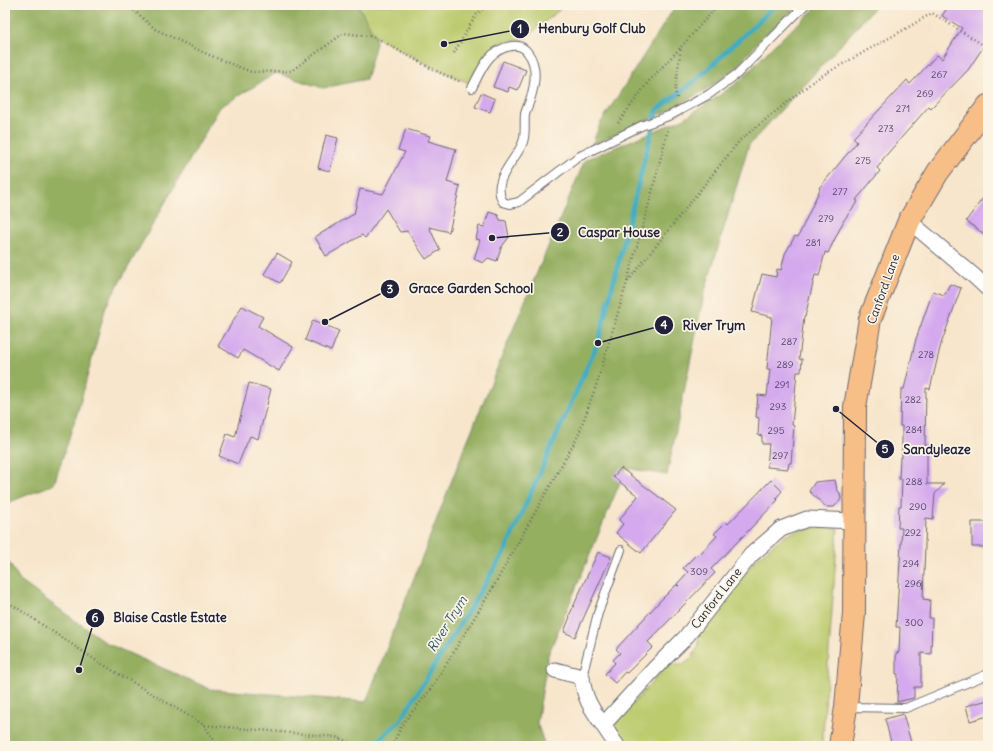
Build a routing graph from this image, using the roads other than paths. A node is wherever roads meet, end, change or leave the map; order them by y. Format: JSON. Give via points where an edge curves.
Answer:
{"nodes":[{"id":1,"x":805,"y":5,"type":"edge"},
{"id":2,"x":472,"y":88,"type":"road end"},
{"id":3,"x":988,"y":106,"type":"edge"},
{"id":4,"x":909,"y":221,"type":"junction"},
{"id":5,"x":988,"y":289,"type":"edge"},
{"id":6,"x":854,"y":521,"type":"junction"},
{"id":7,"x":621,"y":550,"type":"dead end"},
{"id":8,"x":555,"y":670,"type":"dead end"},
{"id":9,"x":988,"y":674,"type":"edge"},
{"id":10,"x":582,"y":677,"type":"junction"},
{"id":11,"x":846,"y":707,"type":"junction"},
{"id":12,"x":603,"y":725,"type":"junction"},
{"id":13,"x":617,"y":746,"type":"edge"},
{"id":14,"x":840,"y":746,"type":"edge"}],
"edges":[{"from":1,"to":2,"type":"lane","via":[[737,74],[708,95],[671,115],[641,126],[578,157],[519,202],[503,202],[499,190],[504,173],[524,141],[526,113],[535,78],[534,63],[522,46],[515,45],[497,50],[485,62]]},
{"from":3,"to":4,"type":"main road","name":"Canford Lane","via":[[938,172]]},
{"from":4,"to":5,"type":"street"},
{"from":4,"to":6,"type":"main road","name":"Canford Lane","via":[[870,319],[855,407]]},
{"from":6,"to":11,"type":"main road","name":"Canford Lane","via":[[854,612]]},
{"from":6,"to":12,"type":"street","name":"Canford Lane","via":[[807,519],[781,529],[750,555],[685,638]]},
{"from":7,"to":10,"type":"lane","via":[[598,613]]},
{"from":8,"to":10,"type":"street"},
{"from":9,"to":11,"type":"lane","via":[[906,708]]},
{"from":10,"to":12,"type":"street","via":[[586,698]]},
{"from":11,"to":14,"type":"main road","name":"Canford Lane"},
{"from":12,"to":13,"type":"street"}]}
